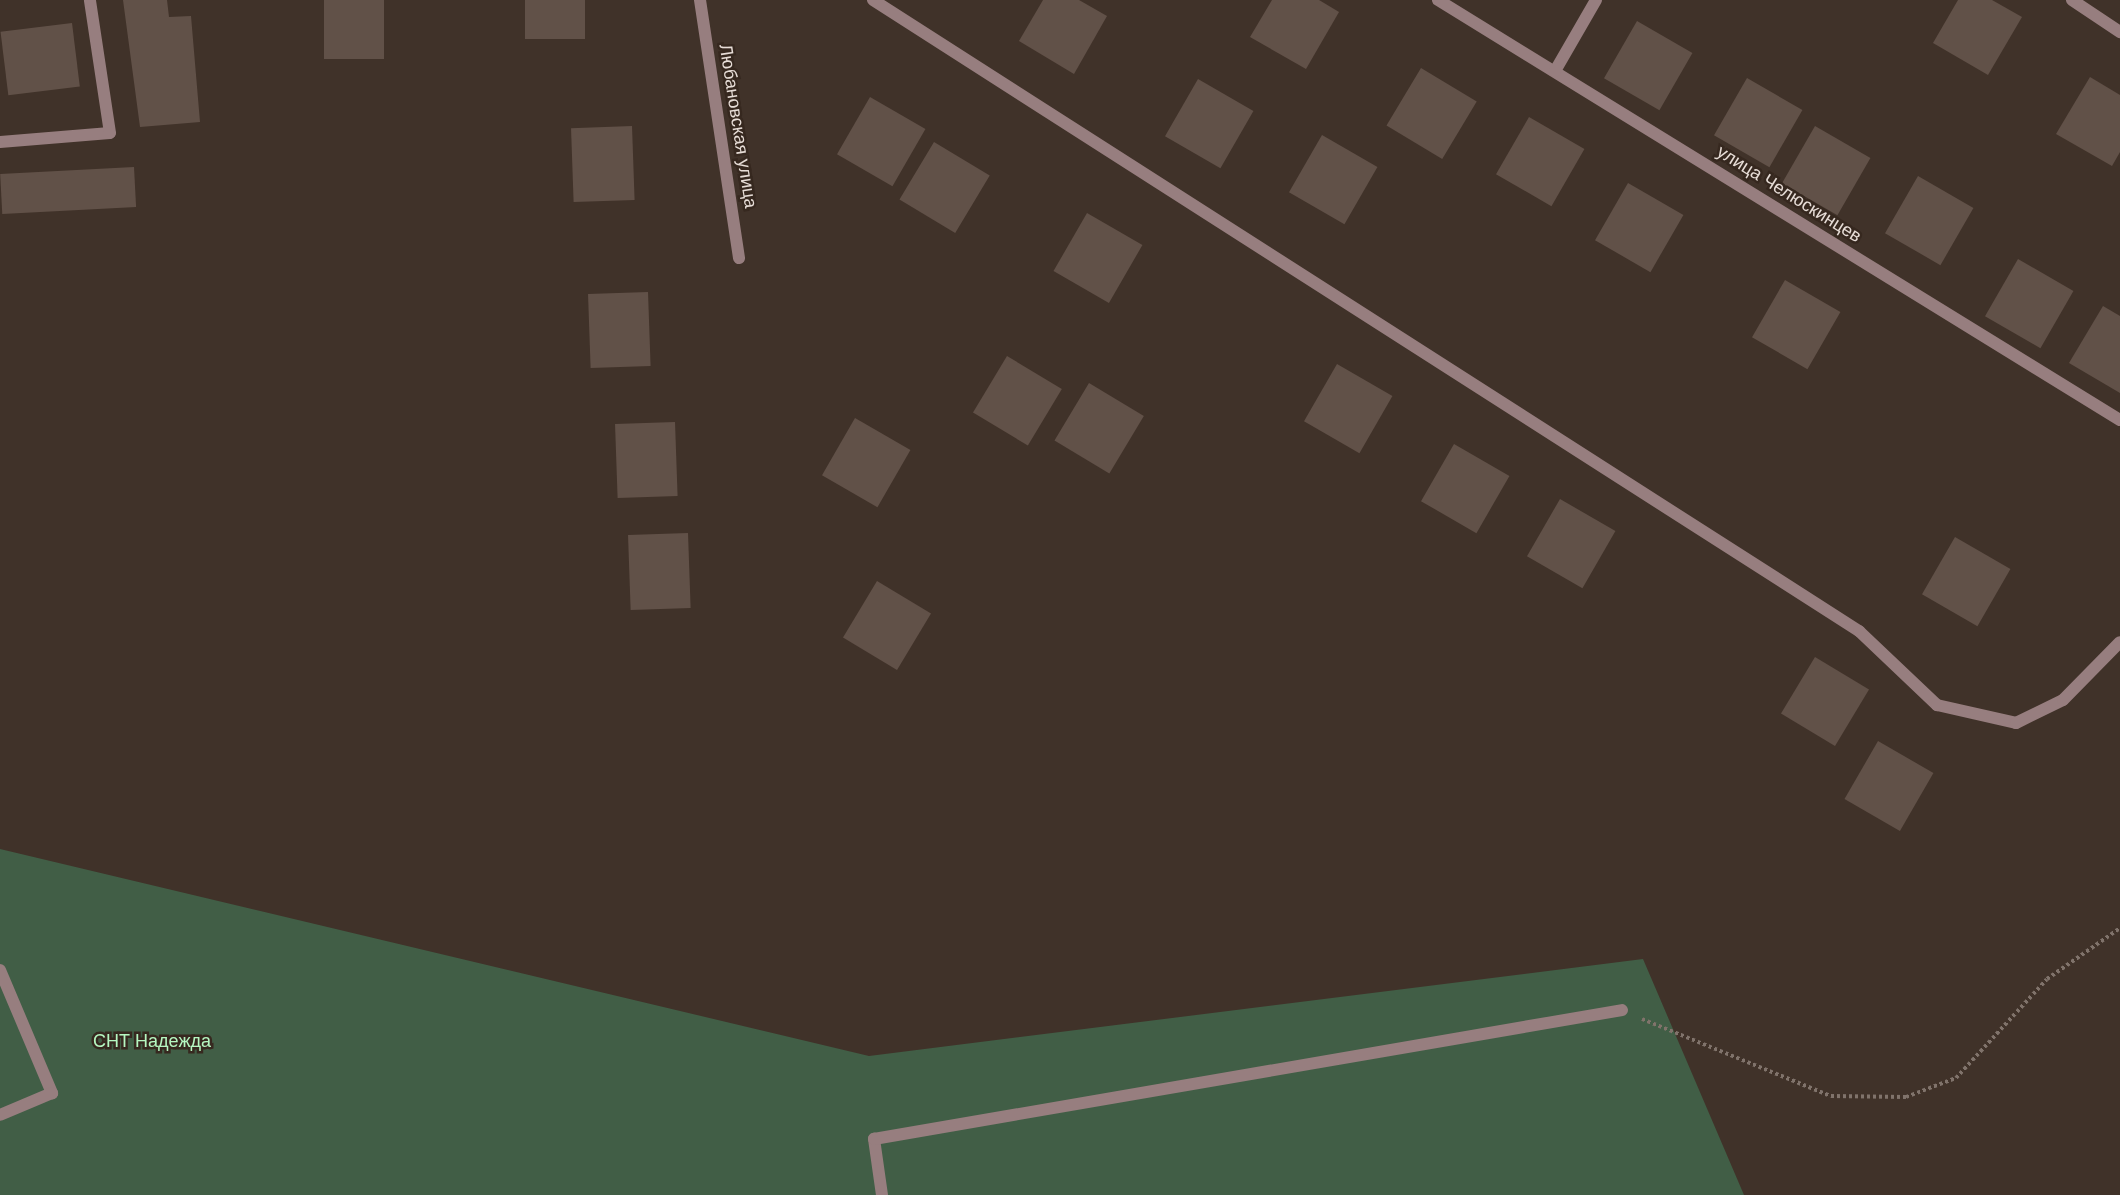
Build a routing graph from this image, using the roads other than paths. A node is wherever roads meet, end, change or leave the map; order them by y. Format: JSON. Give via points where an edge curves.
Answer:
{"nodes":[{"id":1,"x":90,"y":0,"type":"edge"},
{"id":2,"x":700,"y":0,"type":"edge"},
{"id":3,"x":873,"y":0,"type":"edge"},
{"id":4,"x":1438,"y":0,"type":"edge"},
{"id":5,"x":1596,"y":0,"type":"edge"},
{"id":6,"x":2072,"y":0,"type":"edge"},
{"id":7,"x":2120,"y":32,"type":"edge"},
{"id":8,"x":1555,"y":71,"type":"junction"},
{"id":9,"x":0,"y":142,"type":"edge"},
{"id":10,"x":739,"y":258,"type":"dead end"},
{"id":11,"x":2120,"y":420,"type":"edge"},
{"id":12,"x":2120,"y":642,"type":"edge"},
{"id":13,"x":0,"y":970,"type":"edge"},
{"id":14,"x":1623,"y":1010,"type":"road end"},
{"id":15,"x":0,"y":1115,"type":"edge"},
{"id":16,"x":882,"y":1195,"type":"edge"}],
"edges":[{"from":1,"to":9,"type":"street","via":[[110,133]]},
{"from":2,"to":10,"type":"street","name":"Любановская улица"},
{"from":3,"to":12,"type":"street","via":[[1859,631],[1937,705],[2016,723],[2062,700]]},
{"from":4,"to":8,"type":"street","name":"улица Челюскинцев"},
{"from":5,"to":8,"type":"street"},
{"from":6,"to":7,"type":"street"},
{"from":8,"to":11,"type":"street","name":"улица Челюскинцев"},
{"from":13,"to":15,"type":"street","via":[[52,1093]]},
{"from":14,"to":16,"type":"street","via":[[874,1139]]}]}
